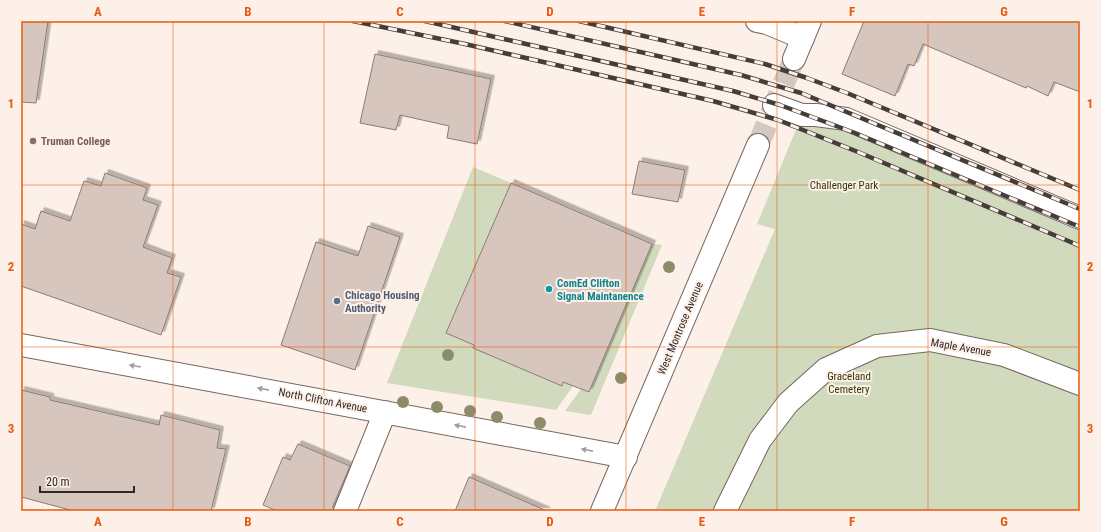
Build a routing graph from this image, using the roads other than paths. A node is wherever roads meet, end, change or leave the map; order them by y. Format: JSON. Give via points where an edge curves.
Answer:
{"nodes":[{"id":1,"x":757,"y":21,"type":"edge"},
{"id":2,"x":806,"y":29,"type":"edge"},
{"id":3,"x":794,"y":59,"type":"tunnel mouth"},
{"id":4,"x":774,"y":105,"type":"dead end"},
{"id":5,"x":758,"y":145,"type":"tunnel mouth"},
{"id":6,"x":1080,"y":218,"type":"edge"},
{"id":7,"x":21,"y":345,"type":"edge"},
{"id":8,"x":1080,"y":384,"type":"edge"},
{"id":9,"x":386,"y":412,"type":"junction"},
{"id":10,"x":626,"y":457,"type":"junction"},
{"id":11,"x":345,"y":511,"type":"edge"},
{"id":12,"x":602,"y":511,"type":"edge"},
{"id":13,"x":725,"y":511,"type":"edge"}],
"edges":[{"from":1,"to":2,"type":"street"},
{"from":2,"to":3,"type":"street"},
{"from":4,"to":6,"type":"street","via":[[802,115],[846,119]]},
{"from":5,"to":10,"type":"street","name":"West Montrose Avenue"},
{"from":9,"to":7,"type":"street","name":"North Clifton Avenue","one_way":true},
{"from":8,"to":13,"type":"street","name":"Maple Avenue","via":[[1004,355],[930,340],[878,346],[826,368],[788,403],[760,440]]},
{"from":10,"to":9,"type":"street","name":"North Clifton Avenue","one_way":true},
{"from":9,"to":11,"type":"street"},
{"from":10,"to":12,"type":"street","name":"West Montrose Avenue"}]}
